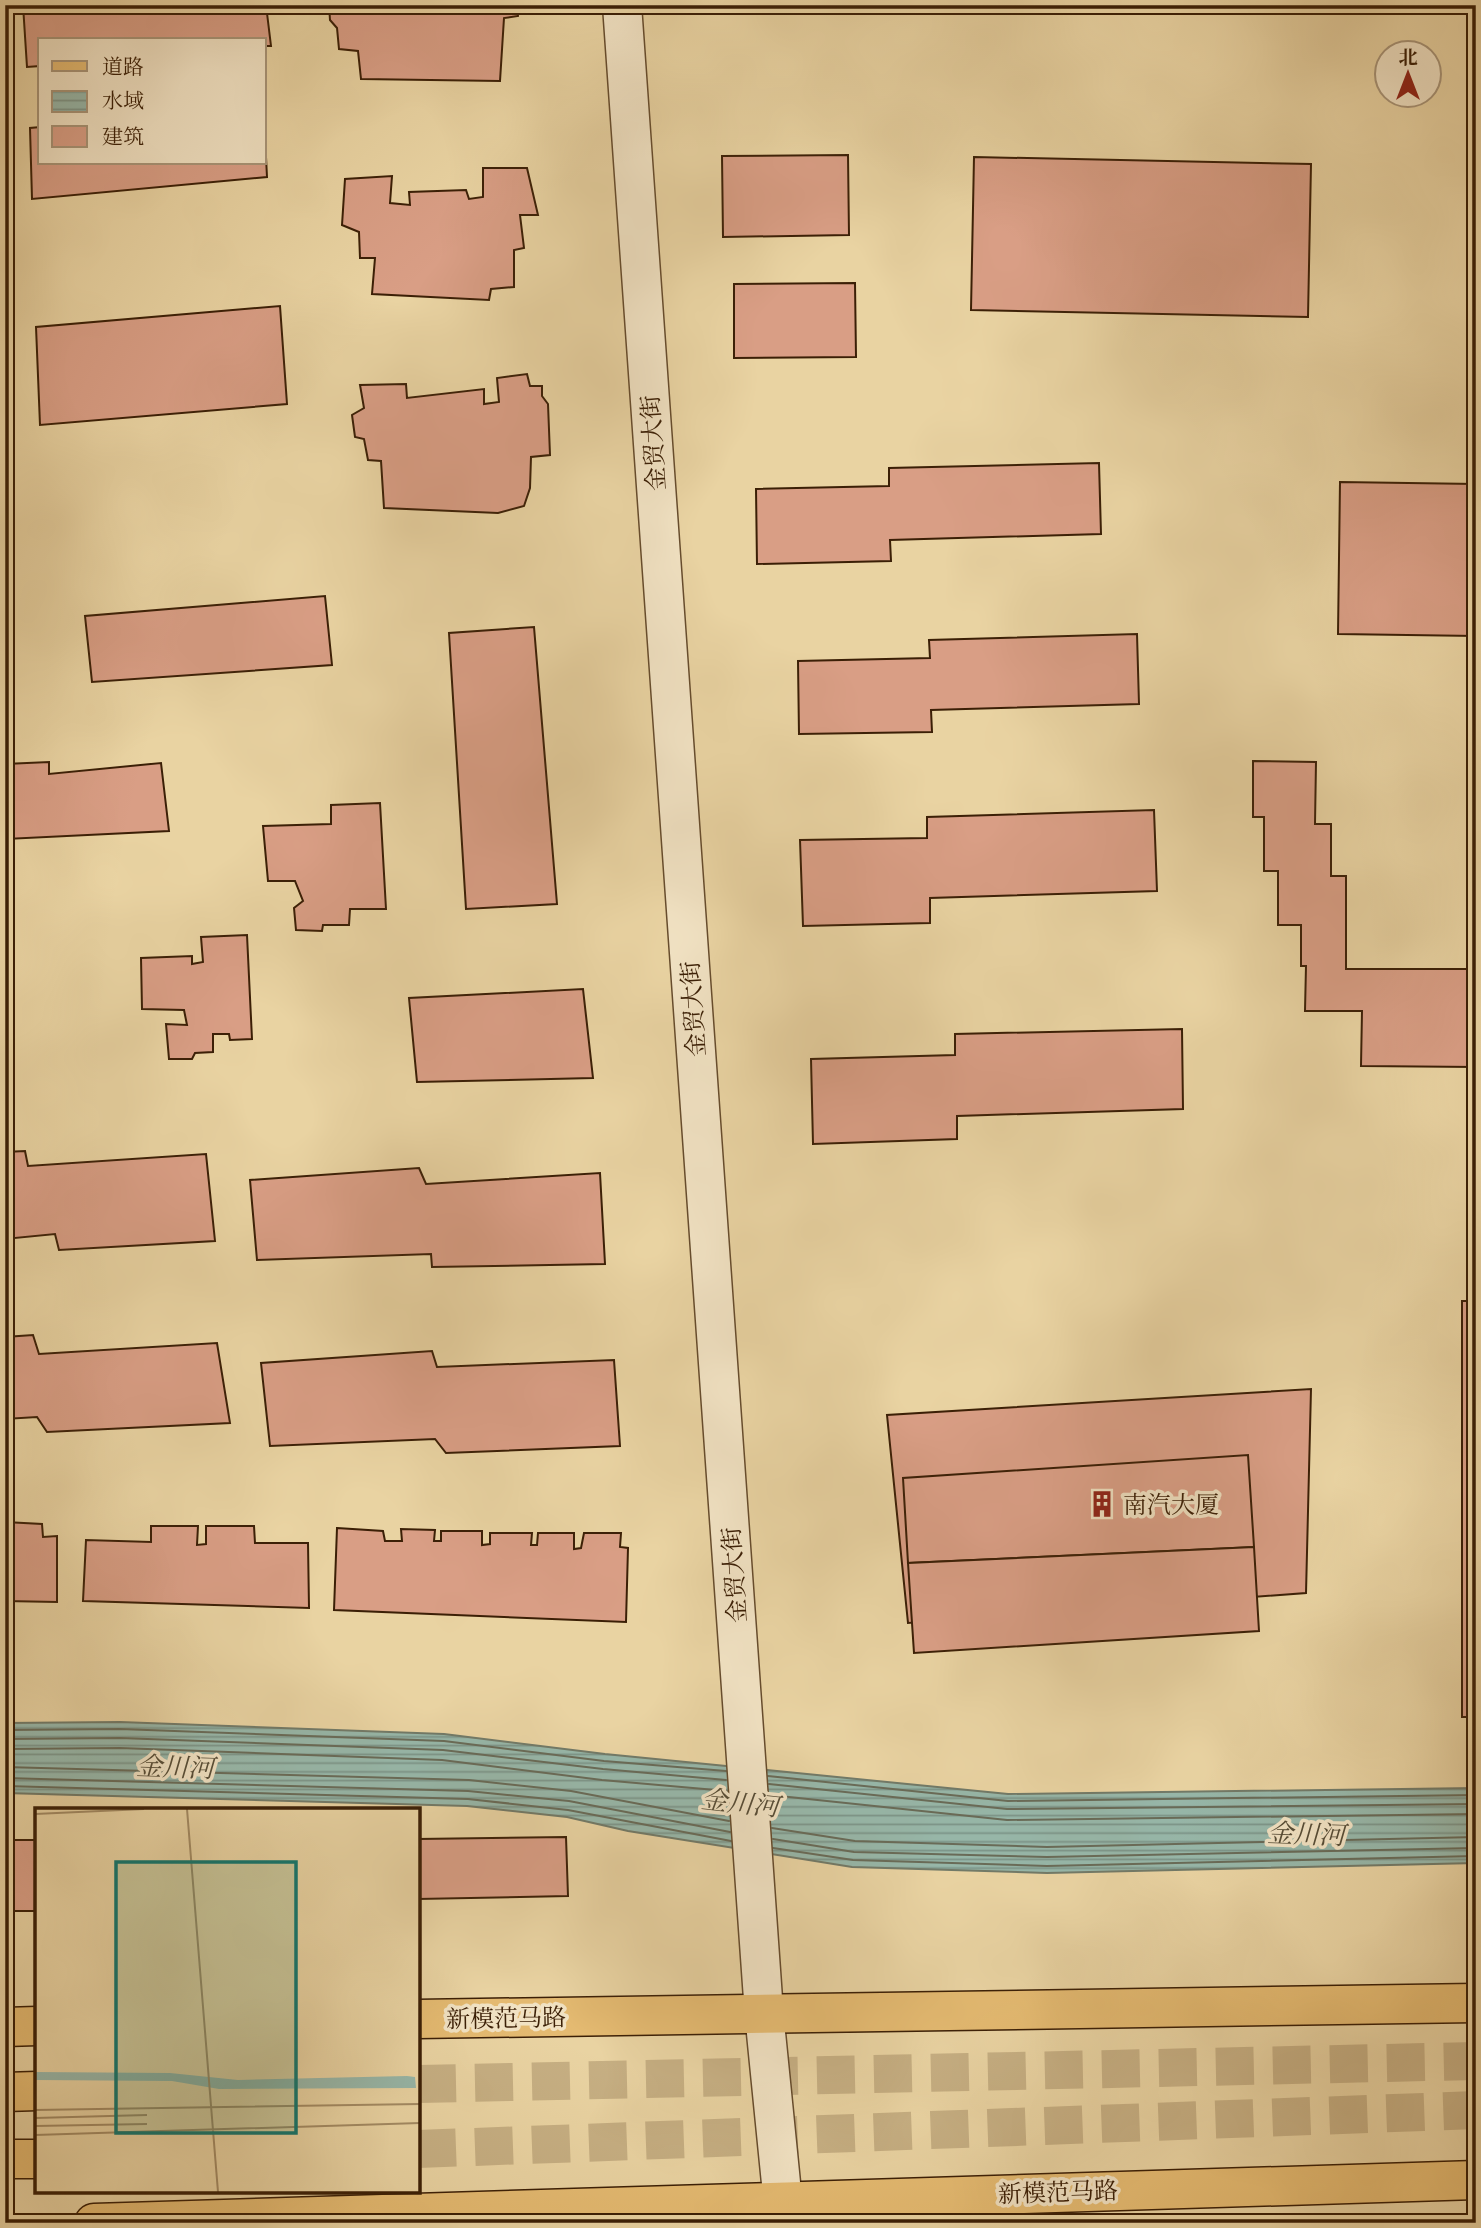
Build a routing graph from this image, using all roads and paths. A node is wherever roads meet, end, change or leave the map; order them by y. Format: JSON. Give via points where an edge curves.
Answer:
{"nodes":[{"id":1,"x":622,"y":5,"type":"edge"},
{"id":2,"x":1476,"y":2003,"type":"edge"},
{"id":3,"x":764,"y":2013,"type":"junction"},
{"id":4,"x":420,"y":2019,"type":"edge"},
{"id":5,"x":35,"y":2026,"type":"edge"},
{"id":6,"x":5,"y":2027,"type":"edge"},
{"id":7,"x":35,"y":2091,"type":"edge"},
{"id":8,"x":5,"y":2092,"type":"edge"},
{"id":9,"x":5,"y":2159,"type":"edge"},
{"id":10,"x":35,"y":2159,"type":"edge"},
{"id":11,"x":1476,"y":2180,"type":"edge"},
{"id":12,"x":784,"y":2211,"type":"edge"},
{"id":13,"x":94,"y":2223,"type":"edge"}],
"edges":[{"from":1,"to":3,"type":"street","name":"金贸大街"},
{"from":2,"to":3,"type":"main road","name":"新模范马路"},
{"from":3,"to":4,"type":"main road","name":"新模范马路"},
{"from":3,"to":12,"type":"street","name":"金贸大街"},
{"from":5,"to":6,"type":"main road"},
{"from":7,"to":8,"type":"main road"},
{"from":9,"to":10,"type":"main road"},
{"from":11,"to":12,"type":"main road","name":"新模范马路"},
{"from":12,"to":13,"type":"main road","name":"新模范马路"}]}
